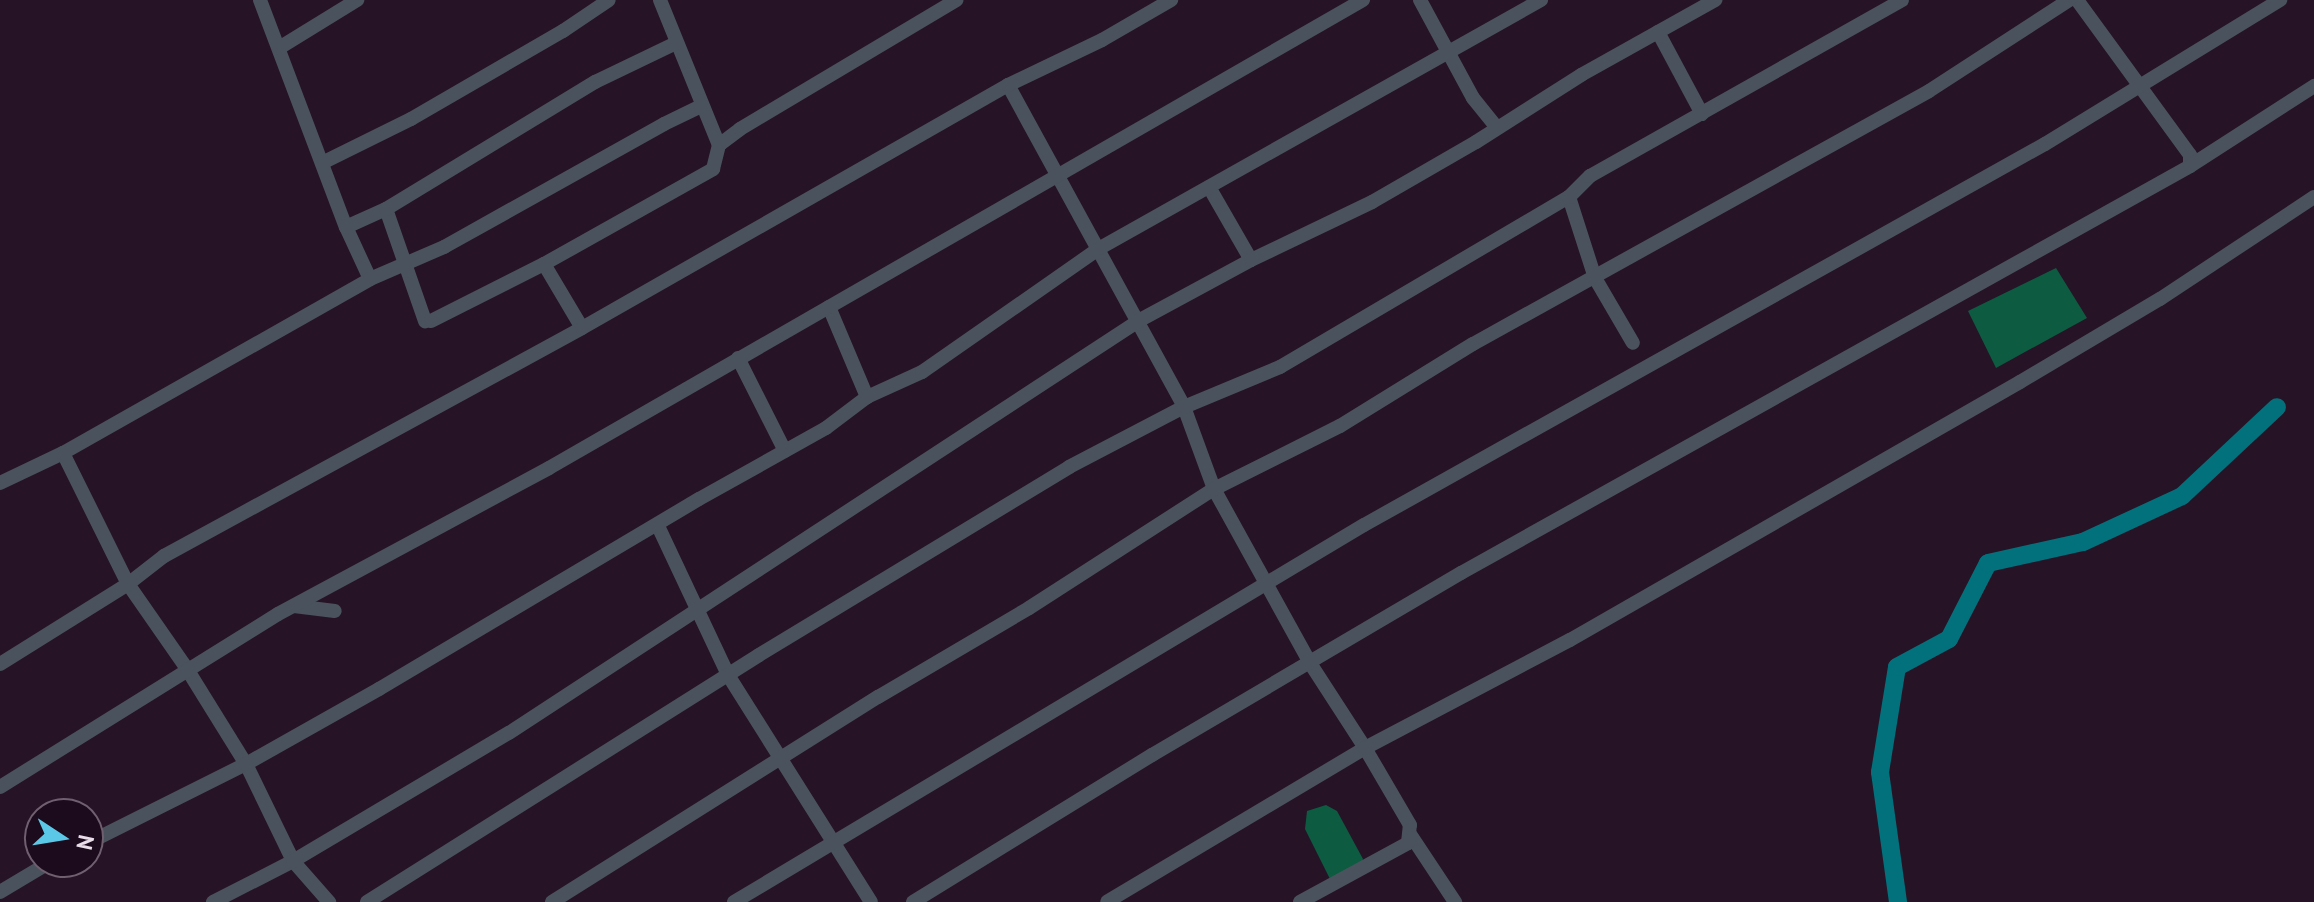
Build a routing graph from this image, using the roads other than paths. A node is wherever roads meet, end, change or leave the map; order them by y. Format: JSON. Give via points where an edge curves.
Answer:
{"nodes":[{"id":1,"x":260,"y":0,"type":"edge"},
{"id":2,"x":357,"y":0,"type":"edge"},
{"id":3,"x":609,"y":0,"type":"edge"},
{"id":4,"x":660,"y":0,"type":"edge"},
{"id":5,"x":956,"y":0,"type":"edge"},
{"id":6,"x":1171,"y":0,"type":"edge"},
{"id":7,"x":1363,"y":0,"type":"edge"},
{"id":8,"x":1420,"y":0,"type":"edge"},
{"id":9,"x":1541,"y":0,"type":"edge"},
{"id":10,"x":1715,"y":0,"type":"edge"},
{"id":11,"x":1902,"y":0,"type":"edge"},
{"id":12,"x":2069,"y":0,"type":"edge"},
{"id":13,"x":2077,"y":0,"type":"edge"},
{"id":14,"x":2280,"y":0,"type":"edge"},
{"id":15,"x":1658,"y":32,"type":"junction"},
{"id":16,"x":676,"y":43,"type":"junction"},
{"id":17,"x":279,"y":48,"type":"junction"},
{"id":18,"x":1450,"y":49,"type":"junction"},
{"id":19,"x":1008,"y":85,"type":"junction"},
{"id":20,"x":2137,"y":86,"type":"junction"},
{"id":21,"x":2314,"y":86,"type":"edge"},
{"id":22,"x":701,"y":106,"type":"junction"},
{"id":23,"x":1702,"y":114,"type":"junction"},
{"id":24,"x":1497,"y":128,"type":"junction"},
{"id":25,"x":719,"y":145,"type":"junction"},
{"id":26,"x":324,"y":162,"type":"junction"},
{"id":27,"x":2190,"y":166,"type":"junction"},
{"id":28,"x":1056,"y":173,"type":"junction"},
{"id":29,"x":1209,"y":187,"type":"junction"},
{"id":30,"x":1569,"y":197,"type":"junction"},
{"id":31,"x":2314,"y":197,"type":"edge"},
{"id":32,"x":386,"y":209,"type":"junction"},
{"id":33,"x":346,"y":227,"type":"junction"},
{"id":34,"x":1100,"y":248,"type":"junction"},
{"id":35,"x":1251,"y":260,"type":"junction"},
{"id":36,"x":405,"y":264,"type":"junction"},
{"id":37,"x":544,"y":264,"type":"junction"},
{"id":38,"x":1595,"y":278,"type":"junction"},
{"id":39,"x":370,"y":279,"type":"junction"},
{"id":40,"x":829,"y":307,"type":"junction"},
{"id":41,"x":1140,"y":320,"type":"junction"},
{"id":42,"x":582,"y":328,"type":"junction"},
{"id":43,"x":1633,"y":343,"type":"dead end"},
{"id":44,"x":738,"y":358,"type":"junction"},
{"id":45,"x":867,"y":397,"type":"junction"},
{"id":46,"x":1184,"y":407,"type":"junction"},
{"id":47,"x":785,"y":451,"type":"junction"},
{"id":48,"x":63,"y":453,"type":"junction"},
{"id":49,"x":0,"y":483,"type":"edge"},
{"id":50,"x":1214,"y":489,"type":"junction"},
{"id":51,"x":658,"y":526,"type":"junction"},
{"id":52,"x":128,"y":584,"type":"junction"},
{"id":53,"x":1265,"y":585,"type":"junction"},
{"id":54,"x":293,"y":606,"type":"junction"},
{"id":55,"x":335,"y":611,"type":"dead end"},
{"id":56,"x":697,"y":611,"type":"junction"},
{"id":57,"x":1310,"y":663,"type":"junction"},
{"id":58,"x":0,"y":664,"type":"edge"},
{"id":59,"x":187,"y":669,"type":"junction"},
{"id":60,"x":728,"y":675,"type":"junction"},
{"id":61,"x":1365,"y":748,"type":"junction"},
{"id":62,"x":781,"y":760,"type":"junction"},
{"id":63,"x":246,"y":764,"type":"junction"},
{"id":64,"x":0,"y":787,"type":"edge"},
{"id":65,"x":1410,"y":834,"type":"junction"},
{"id":66,"x":104,"y":835,"type":"edge"},
{"id":67,"x":834,"y":843,"type":"junction"},
{"id":68,"x":293,"y":861,"type":"junction"},
{"id":69,"x":24,"y":878,"type":"edge"},
{"id":70,"x":0,"y":892,"type":"edge"},
{"id":71,"x":213,"y":902,"type":"edge"},
{"id":72,"x":329,"y":902,"type":"edge"},
{"id":73,"x":367,"y":902,"type":"edge"},
{"id":74,"x":552,"y":902,"type":"edge"},
{"id":75,"x":734,"y":902,"type":"edge"},
{"id":76,"x":871,"y":902,"type":"edge"},
{"id":77,"x":913,"y":902,"type":"edge"},
{"id":78,"x":1107,"y":902,"type":"edge"},
{"id":79,"x":1300,"y":902,"type":"edge"},
{"id":80,"x":1455,"y":902,"type":"edge"}],
"edges":[{"from":1,"to":17,"type":"street"},
{"from":2,"to":17,"type":"street"},
{"from":3,"to":26,"type":"street","via":[[411,119]]},
{"from":4,"to":16,"type":"street"},
{"from":5,"to":25,"type":"street"},
{"from":6,"to":19,"type":"street"},
{"from":7,"to":28,"type":"street"},
{"from":8,"to":18,"type":"street"},
{"from":9,"to":18,"type":"street"},
{"from":10,"to":15,"type":"street"},
{"from":11,"to":23,"type":"street"},
{"from":12,"to":38,"type":"street","via":[[1929,91]]},
{"from":13,"to":20,"type":"street"},
{"from":14,"to":20,"type":"street"},
{"from":15,"to":23,"type":"street"},
{"from":15,"to":24,"type":"street"},
{"from":16,"to":22,"type":"street"},
{"from":16,"to":32,"type":"street","via":[[595,82]]},
{"from":17,"to":26,"type":"street"},
{"from":18,"to":24,"type":"street","via":[[1473,98]]},
{"from":18,"to":29,"type":"street"},
{"from":19,"to":28,"type":"street"},
{"from":19,"to":42,"type":"street"},
{"from":20,"to":27,"type":"street","via":[[2190,155]]},
{"from":20,"to":53,"type":"street","via":[[2045,144]]},
{"from":21,"to":27,"type":"street"},
{"from":22,"to":25,"type":"street"},
{"from":22,"to":36,"type":"street"},
{"from":23,"to":30,"type":"street","via":[[1590,176]]},
{"from":24,"to":35,"type":"street","via":[[1372,202]]},
{"from":25,"to":37,"type":"street","via":[[713,169]]},
{"from":26,"to":33,"type":"street"},
{"from":27,"to":57,"type":"street","via":[[1475,565]]},
{"from":28,"to":34,"type":"street"},
{"from":28,"to":40,"type":"street"},
{"from":29,"to":34,"type":"street"},
{"from":29,"to":35,"type":"street"},
{"from":30,"to":38,"type":"street"},
{"from":30,"to":46,"type":"street","via":[[1280,367]]},
{"from":31,"to":61,"type":"street","via":[[2160,299],[2020,382],[1570,640]]},
{"from":32,"to":33,"type":"street"},
{"from":32,"to":36,"type":"street"},
{"from":33,"to":39,"type":"street"},
{"from":34,"to":41,"type":"street"},
{"from":34,"to":45,"type":"street","via":[[922,372]]},
{"from":35,"to":41,"type":"street"},
{"from":36,"to":37,"type":"street","via":[[428,321]]},
{"from":36,"to":39,"type":"street"},
{"from":37,"to":42,"type":"street"},
{"from":38,"to":43,"type":"street"},
{"from":38,"to":50,"type":"street","via":[[1473,344],[1340,426]]},
{"from":39,"to":48,"type":"street"},
{"from":40,"to":44,"type":"street"},
{"from":40,"to":45,"type":"street"},
{"from":41,"to":46,"type":"street"},
{"from":41,"to":56,"type":"street"},
{"from":42,"to":52,"type":"street","via":[[164,556]]},
{"from":44,"to":47,"type":"street"},
{"from":44,"to":54,"type":"street","via":[[549,468]]},
{"from":45,"to":47,"type":"street"},
{"from":46,"to":50,"type":"street"},
{"from":46,"to":60,"type":"street","via":[[1069,467]]},
{"from":47,"to":51,"type":"street"},
{"from":48,"to":49,"type":"street"},
{"from":48,"to":52,"type":"street"},
{"from":50,"to":53,"type":"street"},
{"from":50,"to":62,"type":"street"},
{"from":51,"to":56,"type":"street"},
{"from":51,"to":63,"type":"street"},
{"from":52,"to":58,"type":"street"},
{"from":52,"to":59,"type":"street"},
{"from":53,"to":57,"type":"street"},
{"from":53,"to":67,"type":"street"},
{"from":54,"to":55,"type":"street"},
{"from":54,"to":59,"type":"street"},
{"from":56,"to":60,"type":"street"},
{"from":56,"to":68,"type":"street","via":[[509,733]]},
{"from":57,"to":61,"type":"street"},
{"from":57,"to":77,"type":"street"},
{"from":59,"to":63,"type":"street"},
{"from":59,"to":64,"type":"street"},
{"from":60,"to":62,"type":"street"},
{"from":60,"to":73,"type":"street"},
{"from":61,"to":65,"type":"street","via":[[1410,825]]},
{"from":61,"to":78,"type":"street"},
{"from":62,"to":67,"type":"street"},
{"from":62,"to":74,"type":"street"},
{"from":63,"to":66,"type":"street"},
{"from":63,"to":68,"type":"street"},
{"from":65,"to":79,"type":"street","via":[[1403,849]]},
{"from":65,"to":80,"type":"street"},
{"from":67,"to":75,"type":"street"},
{"from":67,"to":76,"type":"street"},
{"from":68,"to":71,"type":"street"},
{"from":68,"to":72,"type":"street"},
{"from":69,"to":70,"type":"street"}]}
